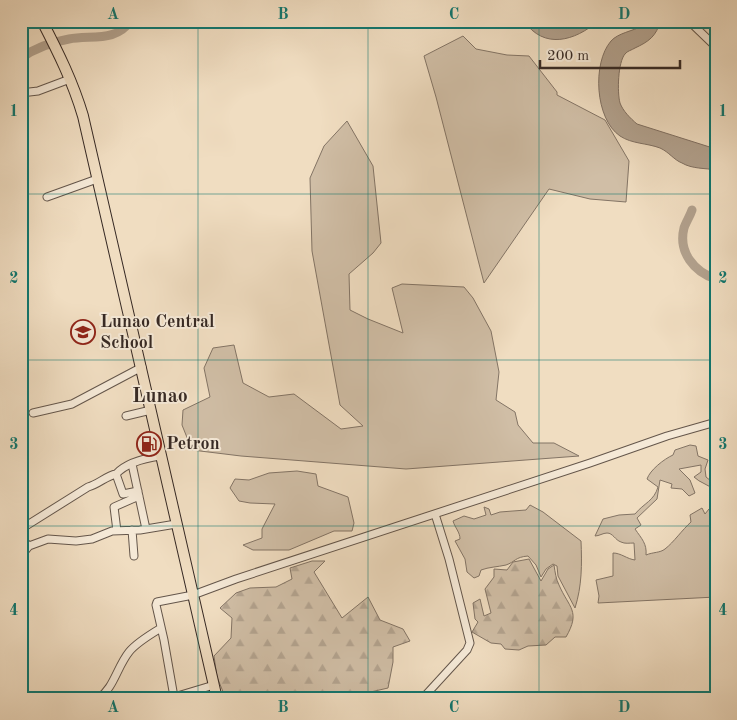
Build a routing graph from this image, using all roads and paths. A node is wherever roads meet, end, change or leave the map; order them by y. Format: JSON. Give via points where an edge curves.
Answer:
{"nodes":[{"id":1,"x":42,"y":21,"type":"edge"},
{"id":2,"x":689,"y":21,"type":"edge"},
{"id":3,"x":716,"y":47,"type":"edge"},
{"id":4,"x":70,"y":79,"type":"junction"},
{"id":5,"x":21,"y":93,"type":"edge"},
{"id":6,"x":97,"y":179,"type":"junction"},
{"id":7,"x":47,"y":197,"type":"dead end"},
{"id":8,"x":142,"y":367,"type":"junction"},
{"id":9,"x":151,"y":410,"type":"junction"},
{"id":10,"x":33,"y":413,"type":"dead end"},
{"id":11,"x":126,"y":416,"type":"dead end"},
{"id":12,"x":716,"y":422,"type":"edge"},
{"id":13,"x":160,"y":456,"type":"junction"},
{"id":14,"x":132,"y":464,"type":"junction"},
{"id":15,"x":116,"y":474,"type":"junction"},
{"id":16,"x":138,"y":494,"type":"junction"},
{"id":17,"x":435,"y":514,"type":"junction"},
{"id":18,"x":176,"y":524,"type":"junction"},
{"id":19,"x":21,"y":529,"type":"edge"},
{"id":20,"x":146,"y":529,"type":"junction"},
{"id":21,"x":132,"y":530,"type":"junction"},
{"id":22,"x":117,"y":531,"type":"junction"},
{"id":23,"x":21,"y":539,"type":"edge"},
{"id":24,"x":29,"y":546,"type":"junction"},
{"id":25,"x":21,"y":556,"type":"edge"},
{"id":26,"x":134,"y":556,"type":"dead end"},
{"id":27,"x":193,"y":595,"type":"junction"},
{"id":28,"x":161,"y":628,"type":"junction"},
{"id":29,"x":214,"y":685,"type":"junction"},
{"id":30,"x":98,"y":699,"type":"edge"},
{"id":31,"x":217,"y":699,"type":"edge"},
{"id":32,"x":422,"y":699,"type":"edge"}],
"edges":[{"from":1,"to":4,"type":"highway"},
{"from":2,"to":3,"type":"street"},
{"from":4,"to":5,"type":"street","via":[[38,91]]},
{"from":4,"to":6,"type":"highway","via":[[78,97]]},
{"from":6,"to":7,"type":"street"},
{"from":6,"to":8,"type":"highway"},
{"from":8,"to":9,"type":"highway"},
{"from":8,"to":10,"type":"street","via":[[72,404]]},
{"from":9,"to":11,"type":"street"},
{"from":9,"to":13,"type":"highway"},
{"from":12,"to":17,"type":"street"},
{"from":13,"to":14,"type":"street"},
{"from":13,"to":18,"type":"highway"},
{"from":14,"to":15,"type":"street"},
{"from":14,"to":16,"type":"street"},
{"from":15,"to":16,"type":"street","via":[[123,494]]},
{"from":15,"to":19,"type":"street","via":[[88,487]]},
{"from":16,"to":20,"type":"street"},
{"from":16,"to":22,"type":"street","via":[[114,507]]},
{"from":17,"to":27,"type":"street"},
{"from":17,"to":32,"type":"street","via":[[470,643],[468,650]]},
{"from":18,"to":20,"type":"street"},
{"from":18,"to":27,"type":"highway"},
{"from":20,"to":21,"type":"street"},
{"from":21,"to":22,"type":"street"},
{"from":21,"to":26,"type":"street"},
{"from":22,"to":24,"type":"street","via":[[92,540],[48,539]]},
{"from":23,"to":24,"type":"street"},
{"from":24,"to":25,"type":"street"},
{"from":27,"to":28,"type":"street","via":[[156,602]]},
{"from":27,"to":29,"type":"highway"},
{"from":28,"to":29,"type":"street","via":[[174,697]]},
{"from":28,"to":30,"type":"street","via":[[129,652],[112,683]]},
{"from":29,"to":31,"type":"highway"}]}
